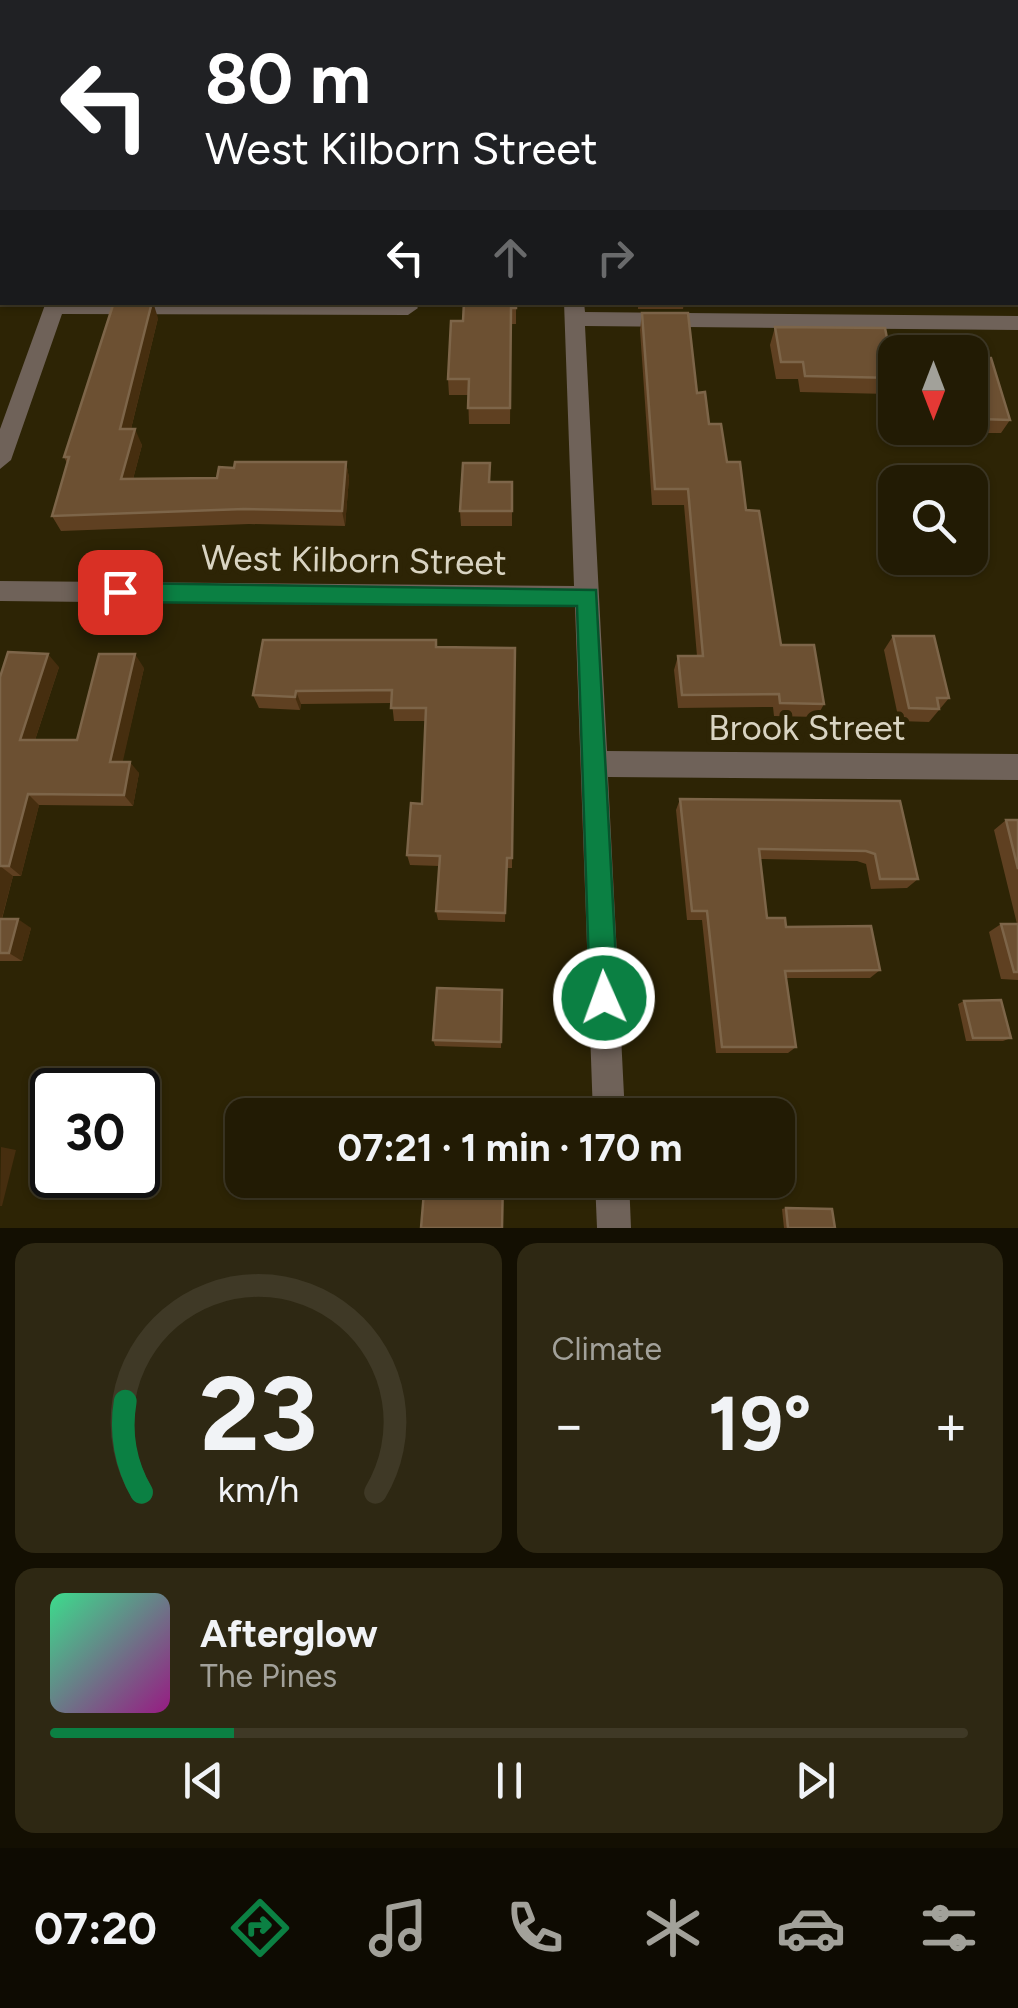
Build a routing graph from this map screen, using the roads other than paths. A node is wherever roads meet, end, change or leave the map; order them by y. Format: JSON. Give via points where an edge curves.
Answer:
{"nodes":[{"id":1,"x":55,"y":305,"type":"edge"},
{"id":2,"x":408,"y":308,"type":"dead end"},
{"id":3,"x":574,"y":311,"type":"edge"},
{"id":4,"x":1018,"y":323,"type":"edge"},
{"id":5,"x":0,"y":460,"type":"edge"},
{"id":6,"x":0,"y":591,"type":"edge"},
{"id":7,"x":588,"y":596,"type":"junction"},
{"id":8,"x":594,"y":764,"type":"junction"},
{"id":9,"x":1018,"y":767,"type":"edge"},
{"id":10,"x":608,"y":1098,"type":"edge"},
{"id":11,"x":613,"y":1198,"type":"edge"},
{"id":12,"x":614,"y":1228,"type":"edge"}],
"edges":[{"from":1,"to":2,"type":"street"},
{"from":1,"to":5,"type":"street"},
{"from":3,"to":4,"type":"street"},
{"from":3,"to":7,"type":"street"},
{"from":6,"to":7,"type":"street","name":"West Kilborn Street"},
{"from":7,"to":8,"type":"street"},
{"from":8,"to":9,"type":"street","name":"Brook Street"},
{"from":8,"to":10,"type":"street"},
{"from":11,"to":12,"type":"street"}]}
